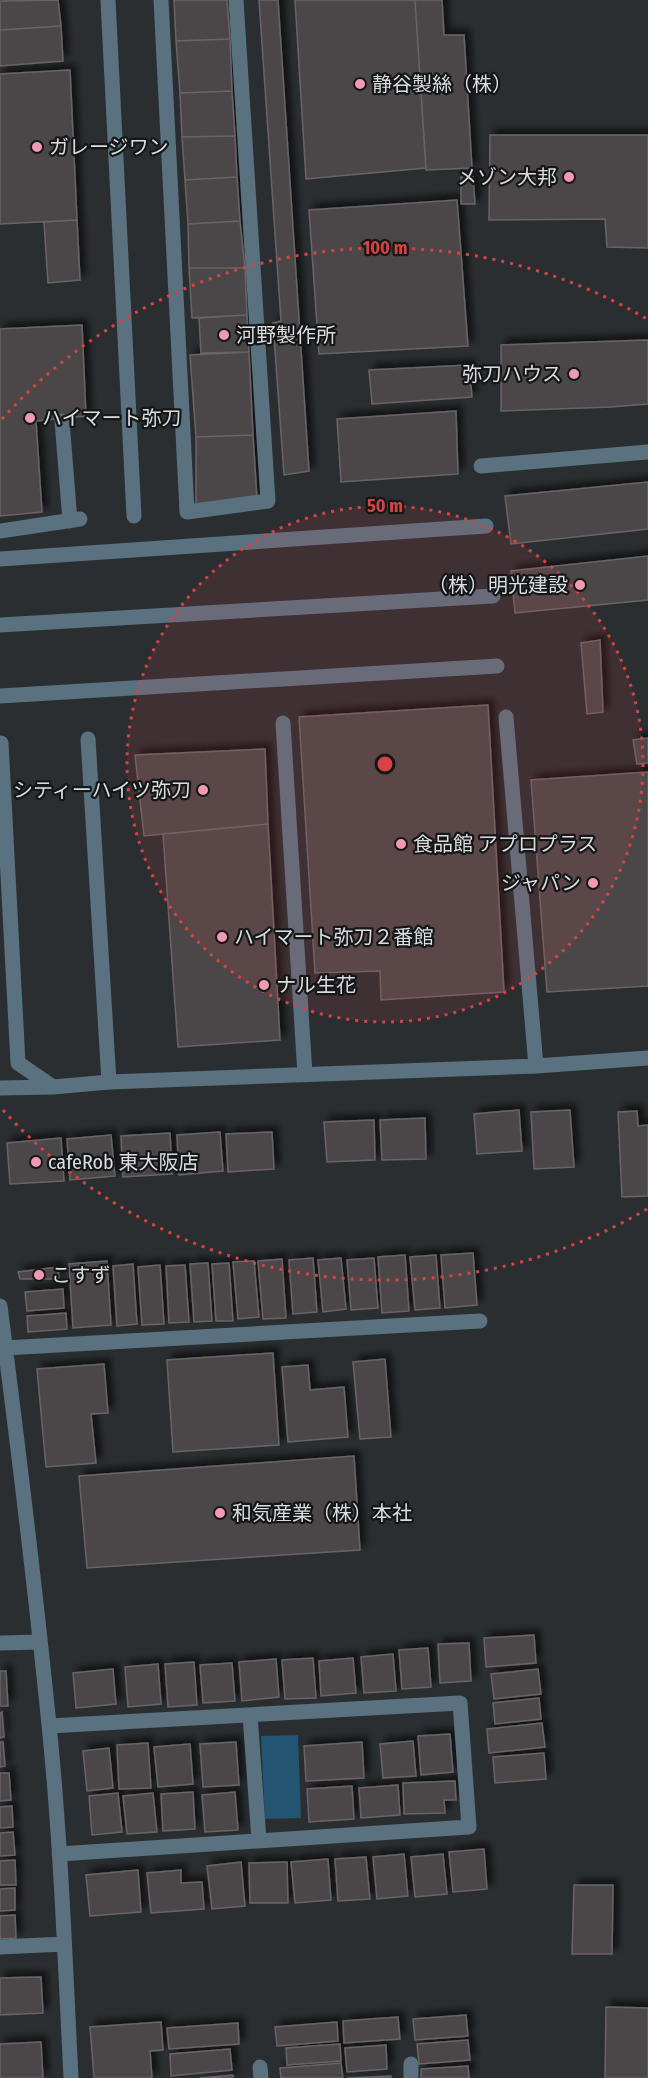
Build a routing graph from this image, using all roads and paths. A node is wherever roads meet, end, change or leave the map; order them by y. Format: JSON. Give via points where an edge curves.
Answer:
{"nodes":[{"id":1,"x":108,"y":0,"type":"edge"},
{"id":2,"x":161,"y":0,"type":"edge"},
{"id":3,"x":237,"y":0,"type":"edge"},
{"id":4,"x":62,"y":422,"type":"dead end"},
{"id":5,"x":648,"y":452,"type":"edge"},
{"id":6,"x":481,"y":466,"type":"dead end"},
{"id":7,"x":134,"y":516,"type":"dead end"},
{"id":8,"x":486,"y":526,"type":"dead end"},
{"id":9,"x":0,"y":531,"type":"edge"},
{"id":10,"x":0,"y":559,"type":"edge"},
{"id":11,"x":492,"y":596,"type":"dead end"},
{"id":12,"x":0,"y":625,"type":"edge"},
{"id":13,"x":497,"y":666,"type":"dead end"},
{"id":14,"x":0,"y":696,"type":"edge"},
{"id":15,"x":506,"y":717,"type":"dead end"},
{"id":16,"x":283,"y":723,"type":"dead end"},
{"id":17,"x":88,"y":739,"type":"dead end"},
{"id":18,"x":1,"y":743,"type":"edge"},
{"id":19,"x":648,"y":1058,"type":"edge"},
{"id":20,"x":536,"y":1066,"type":"junction"},
{"id":21,"x":305,"y":1075,"type":"junction"},
{"id":22,"x":109,"y":1082,"type":"junction"},
{"id":23,"x":53,"y":1087,"type":"junction"},
{"id":24,"x":0,"y":1088,"type":"edge"},
{"id":25,"x":0,"y":1306,"type":"edge"},
{"id":26,"x":480,"y":1321,"type":"dead end"},
{"id":27,"x":5,"y":1348,"type":"junction"},
{"id":28,"x":40,"y":1642,"type":"junction"},
{"id":29,"x":0,"y":1643,"type":"edge"},
{"id":30,"x":250,"y":1715,"type":"junction"},
{"id":31,"x":49,"y":1726,"type":"junction"},
{"id":32,"x":259,"y":1840,"type":"junction"},
{"id":33,"x":59,"y":1854,"type":"junction"},
{"id":34,"x":64,"y":1944,"type":"junction"},
{"id":35,"x":0,"y":1947,"type":"edge"},
{"id":36,"x":71,"y":2078,"type":"edge"}],
"edges":[{"from":1,"to":7,"type":"street"},
{"from":2,"to":3,"type":"street","via":[[188,512],[268,501]]},
{"from":4,"to":9,"type":"street","via":[[75,520]]},
{"from":5,"to":6,"type":"street"},
{"from":8,"to":10,"type":"street"},
{"from":11,"to":12,"type":"street"},
{"from":13,"to":14,"type":"street"},
{"from":15,"to":20,"type":"street"},
{"from":16,"to":21,"type":"street"},
{"from":17,"to":22,"type":"street"},
{"from":18,"to":23,"type":"street","via":[[18,1063]]},
{"from":19,"to":20,"type":"street"},
{"from":20,"to":21,"type":"street"},
{"from":21,"to":22,"type":"street"},
{"from":22,"to":23,"type":"street"},
{"from":23,"to":24,"type":"street"},
{"from":25,"to":27,"type":"street"},
{"from":26,"to":27,"type":"street"},
{"from":27,"to":28,"type":"street"},
{"from":28,"to":29,"type":"street"},
{"from":28,"to":31,"type":"street"},
{"from":30,"to":31,"type":"street"},
{"from":30,"to":32,"type":"street"},
{"from":30,"to":32,"type":"street","via":[[460,1703],[469,1827]]},
{"from":31,"to":33,"type":"street"},
{"from":32,"to":33,"type":"street"},
{"from":33,"to":34,"type":"street"},
{"from":34,"to":35,"type":"street"},
{"from":34,"to":36,"type":"street"}]}
